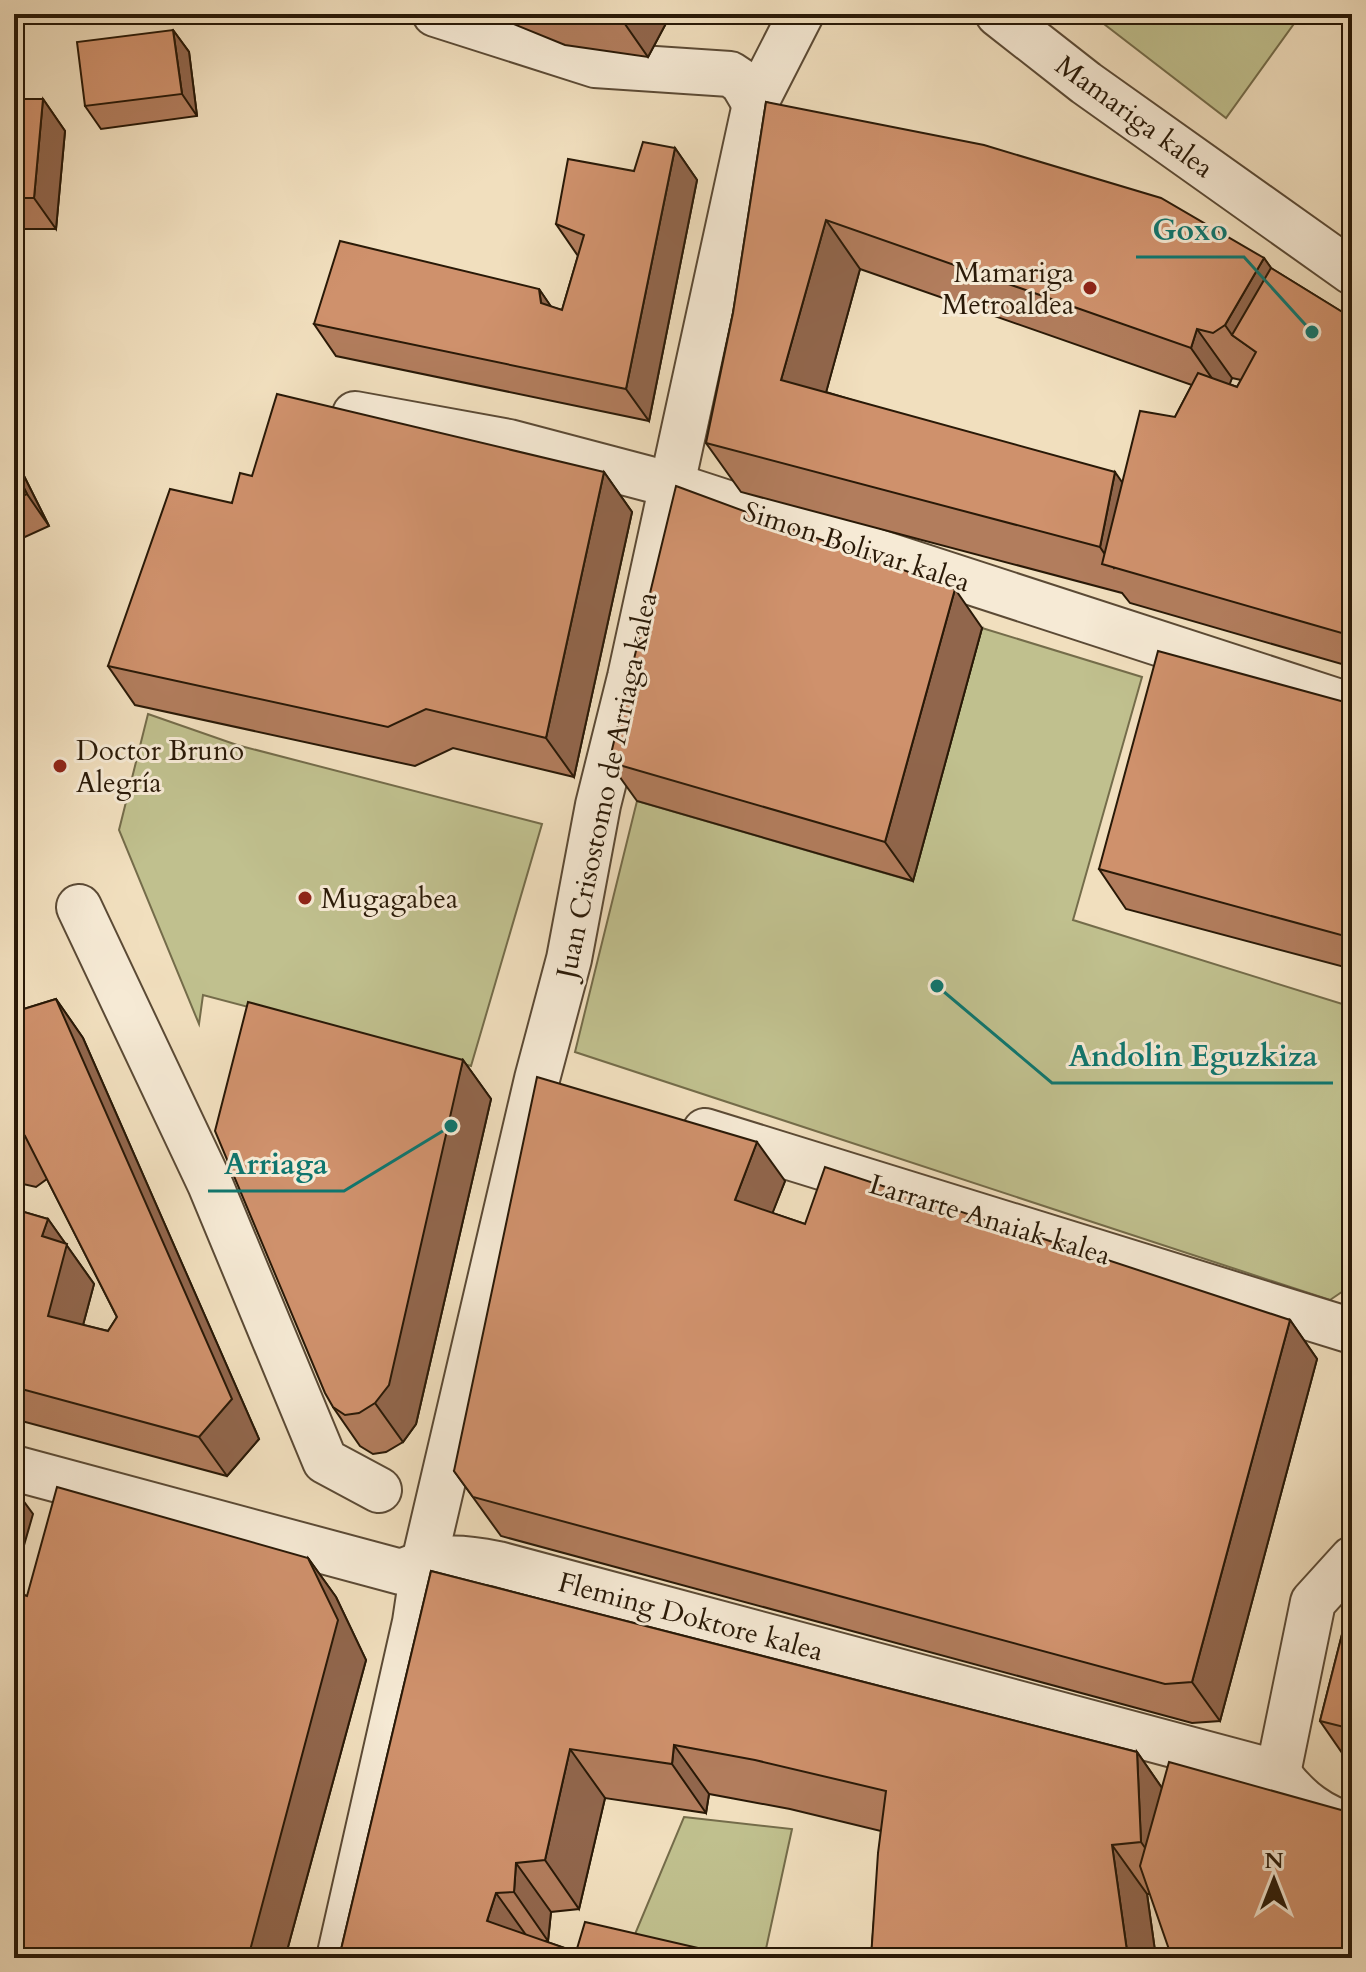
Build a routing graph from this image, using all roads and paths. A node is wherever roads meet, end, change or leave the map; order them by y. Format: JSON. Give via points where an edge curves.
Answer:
{"nodes":[{"id":1,"x":435,"y":14,"type":"edge"},
{"id":2,"x":801,"y":14,"type":"edge"},
{"id":3,"x":998,"y":14,"type":"edge"},
{"id":4,"x":755,"y":104,"type":"junction"},
{"id":5,"x":1352,"y":272,"type":"edge"},
{"id":6,"x":355,"y":414,"type":"edge"},
{"id":7,"x":672,"y":485,"type":"junction"},
{"id":8,"x":1352,"y":706,"type":"edge"},
{"id":9,"x":79,"y":907,"type":"dead end"},
{"id":10,"x":662,"y":1118,"type":"edge"},
{"id":11,"x":1352,"y":1331,"type":"edge"},
{"id":12,"x":14,"y":1468,"type":"edge"},
{"id":13,"x":379,"y":1490,"type":"dead end"},
{"id":14,"x":1352,"y":1559,"type":"edge"},
{"id":15,"x":424,"y":1562,"type":"junction"},
{"id":16,"x":1278,"y":1773,"type":"junction"},
{"id":17,"x":1352,"y":1826,"type":"edge"},
{"id":18,"x":339,"y":1958,"type":"edge"}],
"edges":[{"from":1,"to":4,"type":"street","via":[[595,65],[730,74],[742,82]]},
{"from":2,"to":4,"type":"street","name":"Juan Crisostomo de Arriaga kalea"},
{"from":3,"to":5,"type":"street","name":"Mamariga kalea"},
{"from":4,"to":7,"type":"street","name":"Juan Crisostomo de Arriaga kalea"},
{"from":6,"to":7,"type":"street","name":"Simon Bolivar kalea","via":[[509,442]]},
{"from":7,"to":8,"type":"street","name":"Simon Bolivar kalea"},
{"from":7,"to":15,"type":"street","name":"Juan Crisostomo de Arriaga kalea","via":[[598,805],[569,959],[556,1085]]},
{"from":9,"to":13,"type":"street","via":[[210,1184],[325,1461]]},
{"from":10,"to":11,"type":"street","name":"Larrarte Anaiak kalea"},
{"from":12,"to":15,"type":"street","name":"Fleming Doktore kalea","via":[[364,1565],[401,1572]]},
{"from":14,"to":16,"type":"street","via":[[1313,1602]]},
{"from":15,"to":16,"type":"street","name":"Fleming Doktore kalea","via":[[456,1555],[498,1564]]},
{"from":15,"to":18,"type":"street","name":"Juan Crisostomo de Arriaga kalea"},
{"from":16,"to":17,"type":"street","via":[[1295,1796],[1330,1819]]}]}
